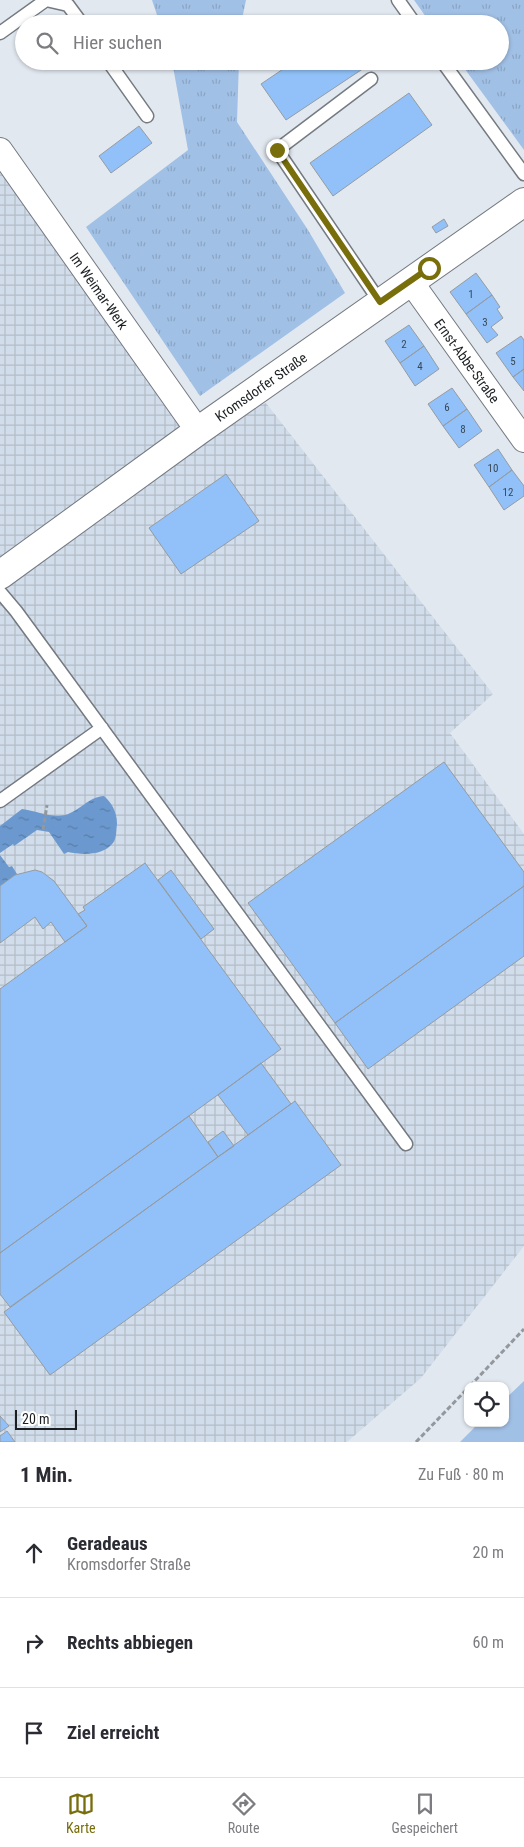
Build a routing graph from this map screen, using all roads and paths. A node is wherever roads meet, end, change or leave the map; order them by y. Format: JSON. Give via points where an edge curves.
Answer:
{"nodes":[{"id":1,"x":398,"y":0,"type":"edge"},
{"id":2,"x":25,"y":15,"type":"edge"},
{"id":3,"x":75,"y":15,"type":"edge"},
{"id":4,"x":409,"y":15,"type":"edge"},
{"id":5,"x":15,"y":22,"type":"edge"},
{"id":6,"x":0,"y":33,"type":"edge"},
{"id":7,"x":114,"y":70,"type":"edge"},
{"id":8,"x":449,"y":70,"type":"edge"},
{"id":9,"x":371,"y":79,"type":"dead end"},
{"id":10,"x":147,"y":116,"type":"dead end"},
{"id":11,"x":0,"y":150,"type":"edge"},
{"id":12,"x":524,"y":174,"type":"edge"},
{"id":13,"x":524,"y":202,"type":"edge"},
{"id":14,"x":411,"y":282,"type":"junction"},
{"id":15,"x":380,"y":302,"type":"junction"},
{"id":16,"x":198,"y":431,"type":"junction"},
{"id":17,"x":524,"y":440,"type":"edge"},
{"id":18,"x":0,"y":575,"type":"edge"},
{"id":19,"x":0,"y":592,"type":"edge"},
{"id":20,"x":102,"y":728,"type":"junction"},
{"id":21,"x":0,"y":801,"type":"edge"},
{"id":22,"x":46,"y":805,"type":"dead end"},
{"id":23,"x":43,"y":830,"type":"dead end"},
{"id":24,"x":406,"y":1144,"type":"dead end"},
{"id":25,"x":524,"y":1329,"type":"edge"},
{"id":26,"x":474,"y":1382,"type":"edge"},
{"id":27,"x":464,"y":1392,"type":"edge"},
{"id":28,"x":416,"y":1442,"type":"edge"}],
"edges":[{"from":1,"to":4,"type":"lane"},
{"from":2,"to":3,"type":"lane","via":[[46,0],[68,5]]},
{"from":5,"to":6,"type":"lane"},
{"from":7,"to":10,"type":"lane"},
{"from":8,"to":12,"type":"lane"},
{"from":9,"to":15,"type":"lane","via":[[277,150]]},
{"from":11,"to":16,"type":"street","name":"Im Weimar-Werk"},
{"from":13,"to":14,"type":"street","name":"Kromsdorfer Straße"},
{"from":14,"to":15,"type":"street","name":"Kromsdorfer Straße"},
{"from":14,"to":17,"type":"street","name":"Ernst-Abbe-Straße"},
{"from":15,"to":16,"type":"street","name":"Kromsdorfer Straße"},
{"from":16,"to":18,"type":"street","name":"Kromsdorfer Straße"},
{"from":19,"to":20,"type":"lane"},
{"from":20,"to":21,"type":"lane"},
{"from":20,"to":24,"type":"lane"},
{"from":22,"to":23,"type":"path"},
{"from":25,"to":26,"type":"path"},
{"from":27,"to":28,"type":"path"}]}
